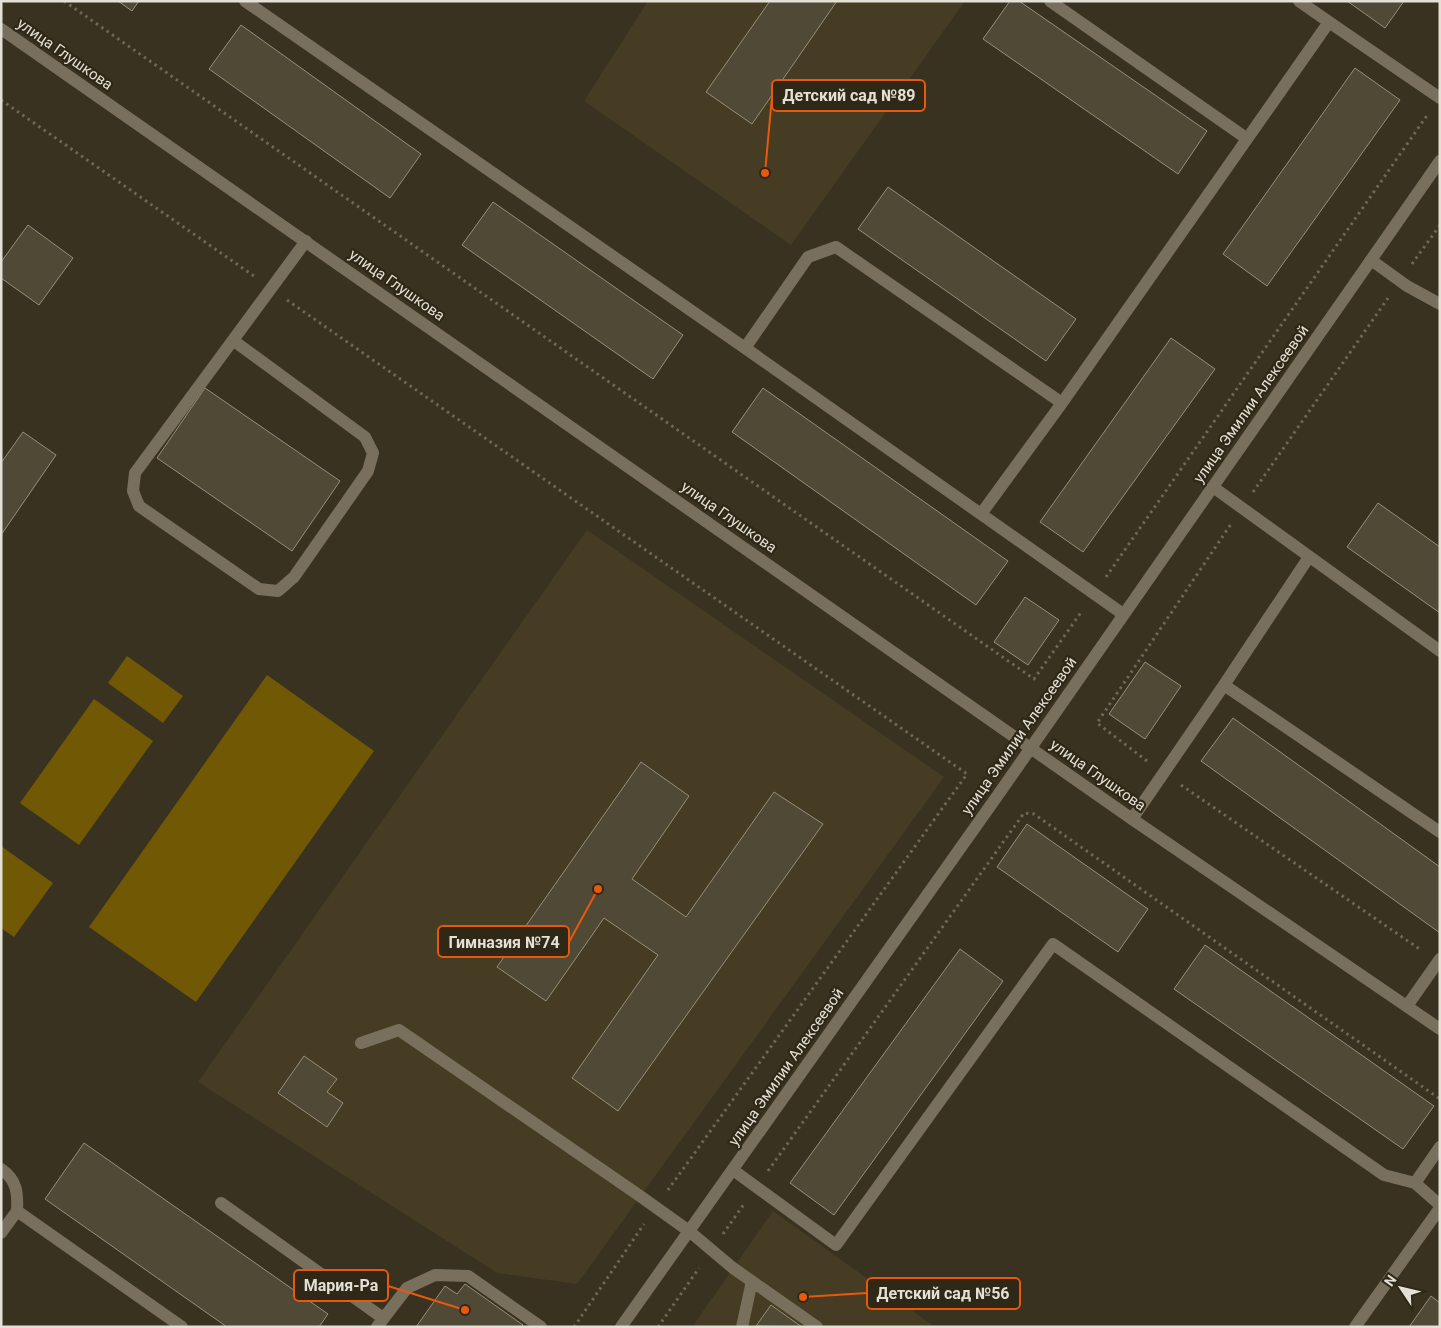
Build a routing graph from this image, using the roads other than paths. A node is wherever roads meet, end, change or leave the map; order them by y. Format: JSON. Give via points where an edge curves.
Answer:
{"nodes":[{"id":1,"x":246,"y":1,"type":"edge"},
{"id":2,"x":1050,"y":1,"type":"edge"},
{"id":3,"x":1300,"y":1,"type":"edge"},
{"id":4,"x":1329,"y":22,"type":"junction"},
{"id":5,"x":1,"y":30,"type":"edge"},
{"id":6,"x":1440,"y":98,"type":"edge"},
{"id":7,"x":1246,"y":138,"type":"junction"},
{"id":8,"x":1440,"y":161,"type":"edge"},
{"id":9,"x":306,"y":241,"type":"junction"},
{"id":10,"x":1371,"y":260,"type":"junction"},
{"id":11,"x":1440,"y":304,"type":"edge"},
{"id":12,"x":234,"y":341,"type":"junction"},
{"id":13,"x":745,"y":348,"type":"junction"},
{"id":14,"x":1062,"y":403,"type":"junction"},
{"id":15,"x":1213,"y":487,"type":"junction"},
{"id":16,"x":980,"y":514,"type":"junction"},
{"id":17,"x":1309,"y":557,"type":"junction"},
{"id":18,"x":1122,"y":614,"type":"junction"},
{"id":19,"x":1440,"y":651,"type":"edge"},
{"id":20,"x":1224,"y":685,"type":"junction"},
{"id":21,"x":1031,"y":748,"type":"junction"},
{"id":22,"x":1132,"y":818,"type":"junction"},
{"id":23,"x":1440,"y":832,"type":"edge"},
{"id":24,"x":1439,"y":960,"type":"edge"},
{"id":25,"x":1407,"y":1006,"type":"junction"},
{"id":26,"x":1440,"y":1029,"type":"edge"},
{"id":27,"x":361,"y":1043,"type":"dead end"},
{"id":28,"x":1440,"y":1147,"type":"edge"},
{"id":29,"x":1,"y":1169,"type":"edge"},
{"id":30,"x":733,"y":1170,"type":"junction"},
{"id":31,"x":1415,"y":1183,"type":"junction"},
{"id":32,"x":221,"y":1203,"type":"dead end"},
{"id":33,"x":1440,"y":1206,"type":"edge"},
{"id":34,"x":17,"y":1211,"type":"junction"},
{"id":35,"x":689,"y":1231,"type":"junction"},
{"id":36,"x":1,"y":1233,"type":"edge"},
{"id":37,"x":752,"y":1281,"type":"junction"},
{"id":38,"x":380,"y":1322,"type":"edge"},
{"id":39,"x":182,"y":1327,"type":"edge"},
{"id":40,"x":541,"y":1327,"type":"edge"},
{"id":41,"x":621,"y":1327,"type":"edge"},
{"id":42,"x":742,"y":1327,"type":"edge"},
{"id":43,"x":817,"y":1327,"type":"edge"},
{"id":44,"x":1355,"y":1327,"type":"edge"}],
"edges":[{"from":1,"to":13,"type":"street"},
{"from":2,"to":7,"type":"street"},
{"from":3,"to":4,"type":"street"},
{"from":4,"to":6,"type":"street"},
{"from":4,"to":7,"type":"street"},
{"from":5,"to":9,"type":"street","name":"улица Глушкова"},
{"from":7,"to":14,"type":"street"},
{"from":8,"to":10,"type":"street","name":"улица Эмилии Алексеевой"},
{"from":9,"to":12,"type":"street"},
{"from":9,"to":21,"type":"street","name":"улица Глушкова"},
{"from":10,"to":11,"type":"street"},
{"from":10,"to":15,"type":"street","name":"улица Эмилии Алексеевой"},
{"from":12,"to":12,"type":"street","via":[[135,473],[133,491],[138,506],[259,589],[278,591],[294,577],[368,471],[372,453],[364,437]]},
{"from":13,"to":14,"type":"street","via":[[808,257],[836,247]]},
{"from":13,"to":16,"type":"street"},
{"from":14,"to":16,"type":"street"},
{"from":15,"to":17,"type":"street"},
{"from":15,"to":18,"type":"street","name":"улица Эмилии Алексеевой"},
{"from":16,"to":18,"type":"street"},
{"from":17,"to":19,"type":"street"},
{"from":17,"to":20,"type":"street"},
{"from":18,"to":21,"type":"street","name":"улица Эмилии Алексеевой"},
{"from":20,"to":22,"type":"street"},
{"from":20,"to":23,"type":"street"},
{"from":21,"to":22,"type":"street","name":"улица Глушкова"},
{"from":21,"to":30,"type":"street","name":"улица Эмилии Алексеевой"},
{"from":22,"to":25,"type":"street","name":"улица Глушкова"},
{"from":24,"to":25,"type":"street"},
{"from":25,"to":26,"type":"street","name":"улица Глушкова"},
{"from":27,"to":35,"type":"street","via":[[398,1030]]},
{"from":28,"to":31,"type":"street"},
{"from":29,"to":34,"type":"street","via":[[11,1176],[18,1193]]},
{"from":30,"to":31,"type":"street","via":[[836,1244],[1054,944],[1384,1175]]},
{"from":30,"to":35,"type":"street","name":"улица Эмилии Алексеевой"},
{"from":31,"to":33,"type":"street"},
{"from":32,"to":38,"type":"street"},
{"from":33,"to":44,"type":"street"},
{"from":34,"to":36,"type":"street"},
{"from":34,"to":39,"type":"street"},
{"from":35,"to":37,"type":"street"},
{"from":35,"to":41,"type":"street","name":"улица Эмилии Алексеевой"},
{"from":37,"to":42,"type":"street"},
{"from":37,"to":43,"type":"street"},
{"from":38,"to":40,"type":"street","via":[[407,1288],[435,1275],[468,1276]]}]}
